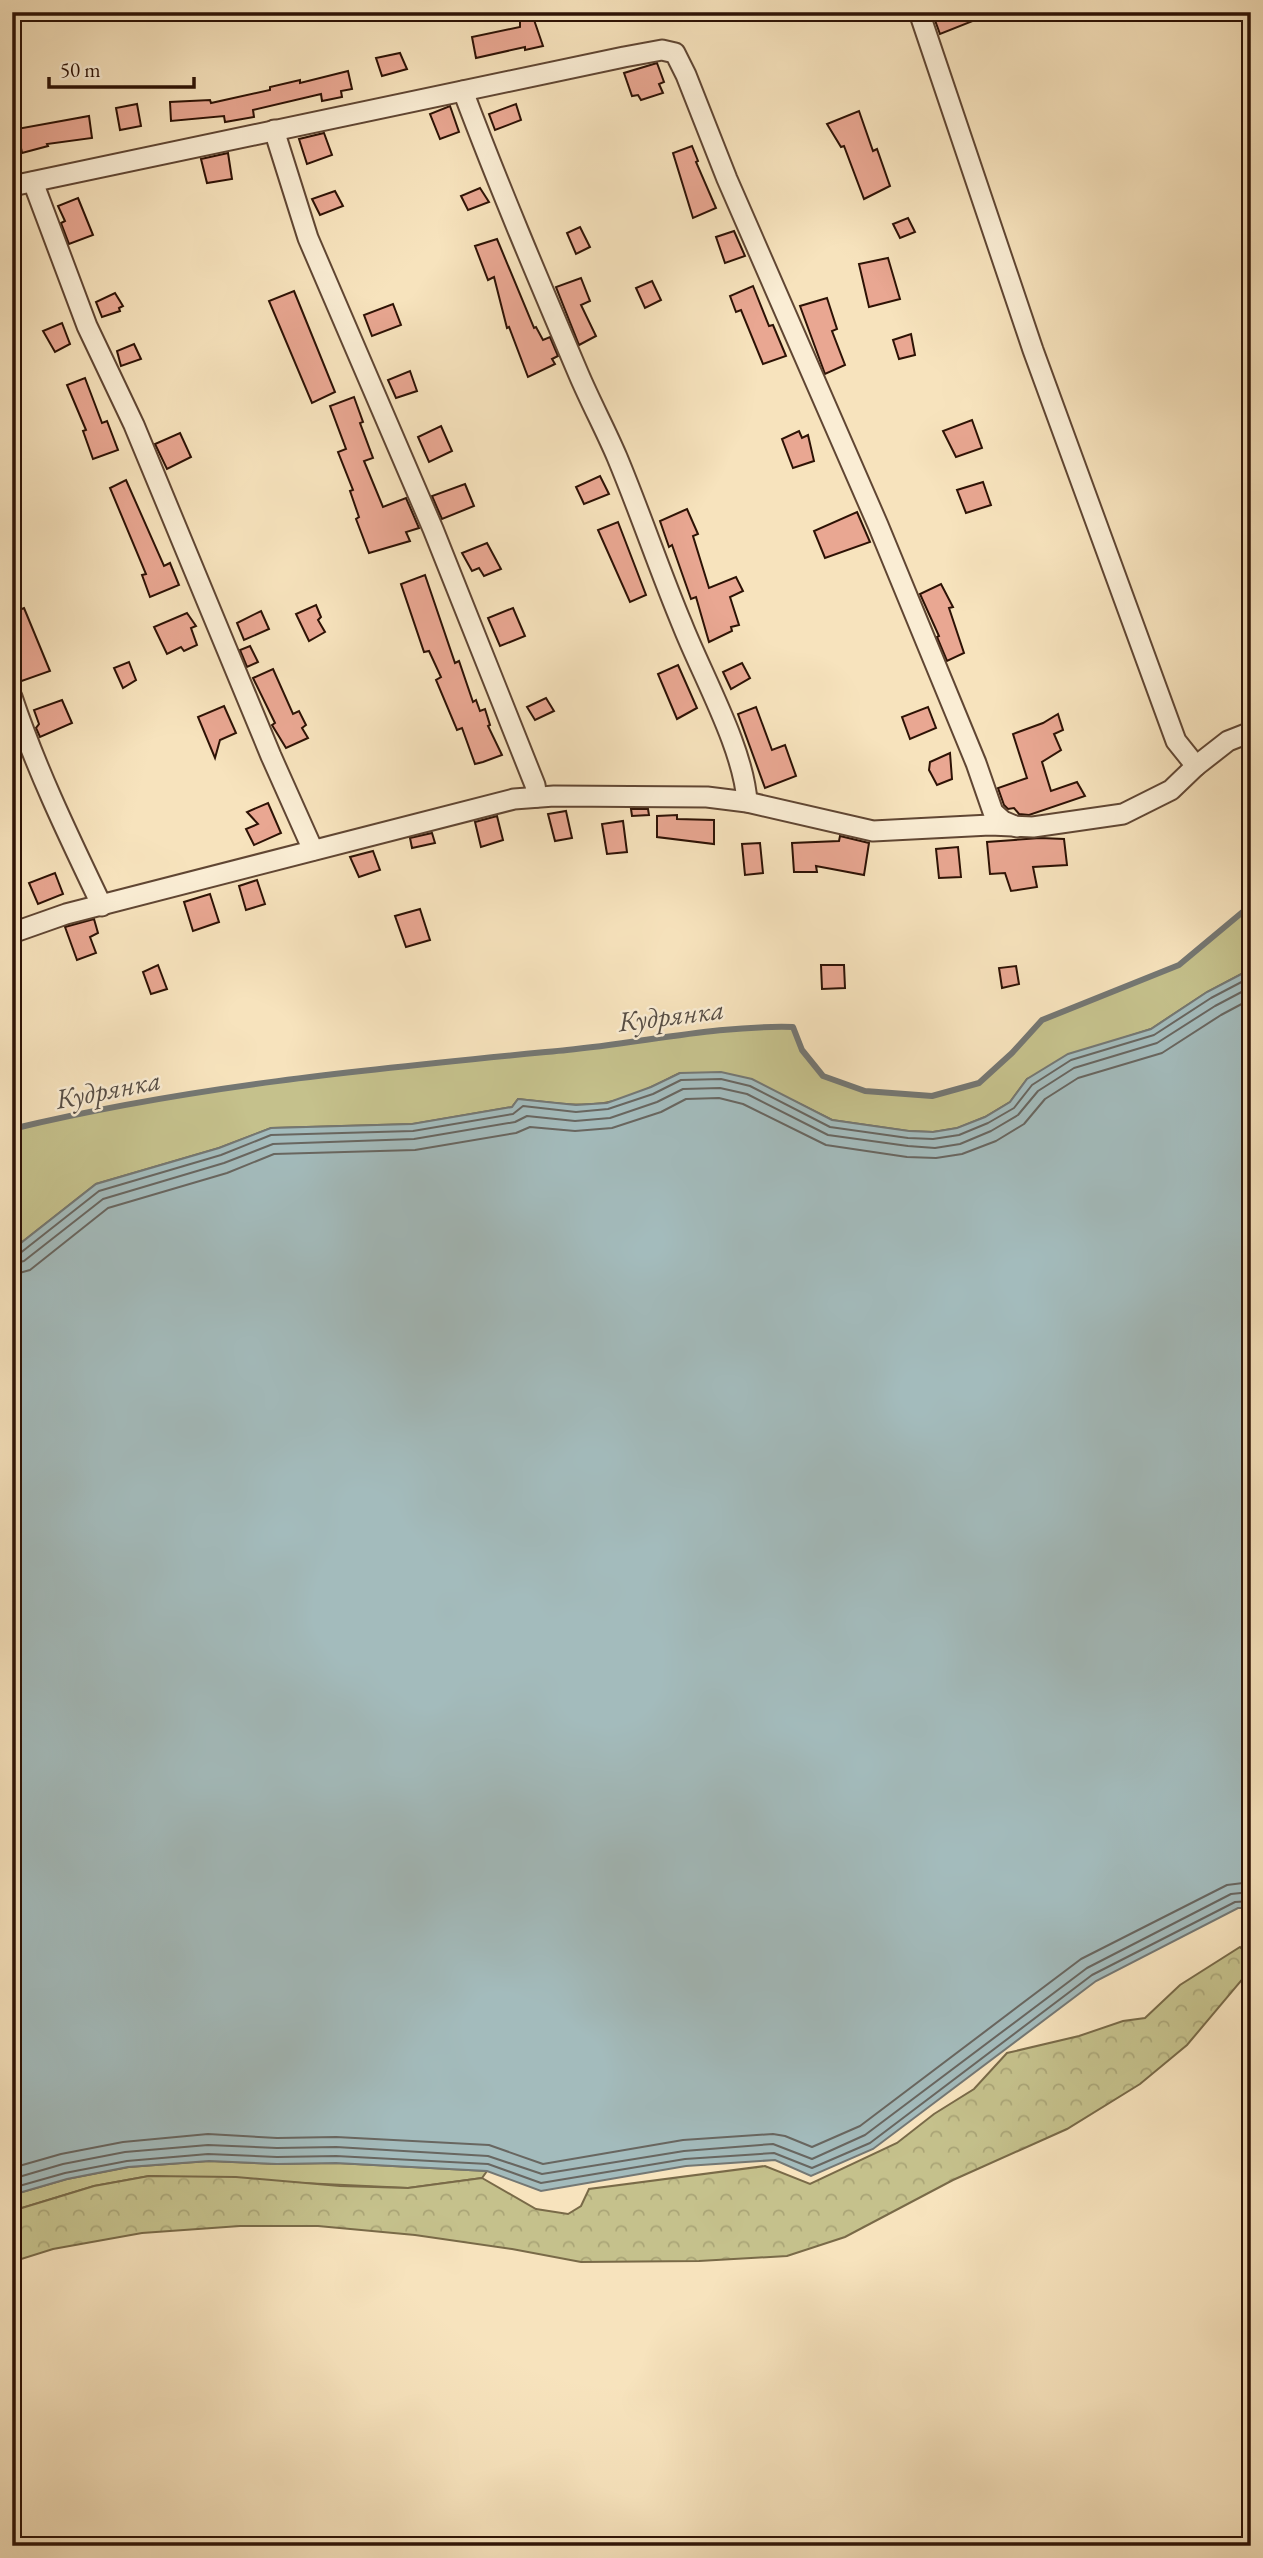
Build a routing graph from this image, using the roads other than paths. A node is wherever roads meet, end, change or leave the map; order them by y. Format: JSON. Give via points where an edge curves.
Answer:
{"nodes":[{"id":1,"x":919,"y":12,"type":"edge"},
{"id":2,"x":463,"y":91,"type":"junction"},
{"id":3,"x":274,"y":130,"type":"junction"},
{"id":4,"x":33,"y":182,"type":"junction"},
{"id":5,"x":12,"y":186,"type":"edge"},
{"id":6,"x":12,"y":697,"type":"edge"},
{"id":7,"x":1251,"y":732,"type":"edge"},
{"id":8,"x":1196,"y":765,"type":"junction"},
{"id":9,"x":537,"y":797,"type":"junction"},
{"id":10,"x":747,"y":802,"type":"junction"},
{"id":11,"x":1017,"y":827,"type":"junction"},
{"id":12,"x":313,"y":850,"type":"junction"},
{"id":13,"x":102,"y":906,"type":"junction"},
{"id":14,"x":12,"y":933,"type":"edge"}],
"edges":[{"from":1,"to":8,"type":"street","via":[[1033,350],[1176,741]]},
{"from":2,"to":3,"type":"street"},
{"from":2,"to":10,"type":"street","via":[[722,719]]},
{"from":2,"to":11,"type":"street","via":[[662,50],[675,53],[878,525],[993,812]]},
{"from":3,"to":4,"type":"street"},
{"from":3,"to":9,"type":"street","via":[[308,238],[438,541]]},
{"from":4,"to":5,"type":"street"},
{"from":4,"to":12,"type":"street","via":[[88,326]]},
{"from":6,"to":13,"type":"street","via":[[59,819]]},
{"from":7,"to":8,"type":"street","via":[[1228,741]]},
{"from":8,"to":11,"type":"street","via":[[1171,790],[1123,814]]},
{"from":9,"to":10,"type":"street","via":[[707,797]]},
{"from":9,"to":12,"type":"street","via":[[513,799]]},
{"from":10,"to":11,"type":"street","via":[[873,831]]},
{"from":12,"to":13,"type":"street"},
{"from":13,"to":14,"type":"street"}]}
